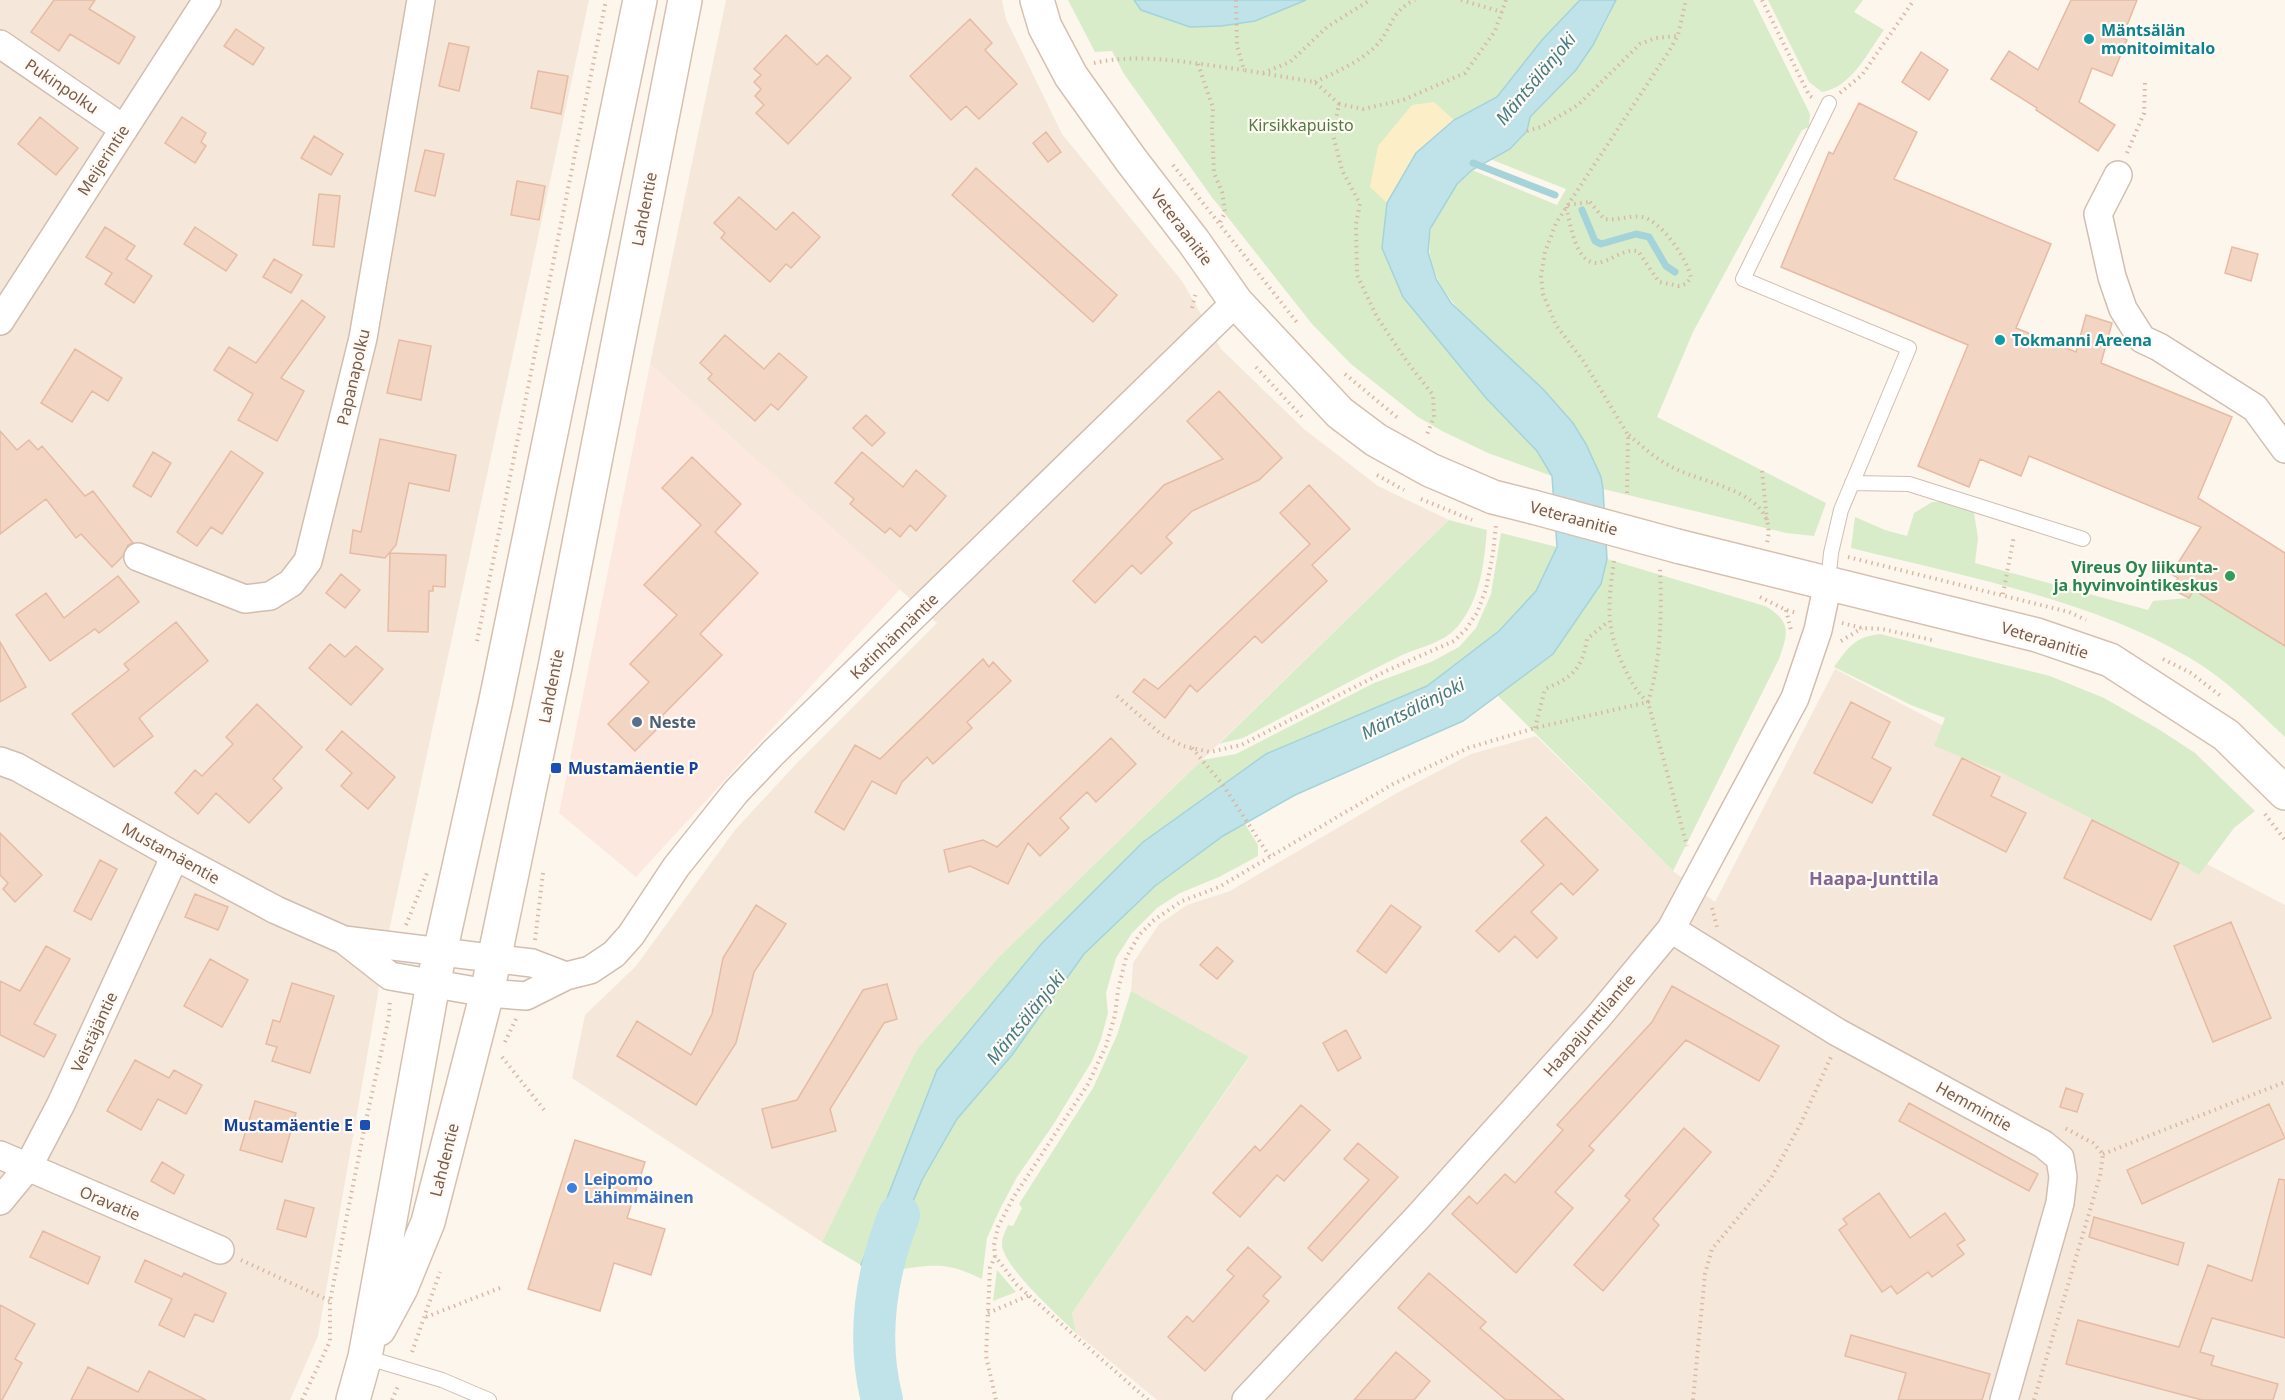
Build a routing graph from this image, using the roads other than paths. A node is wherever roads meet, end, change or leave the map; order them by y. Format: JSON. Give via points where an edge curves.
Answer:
{"nodes":[{"id":1,"x":207,"y":0,"type":"edge"},
{"id":2,"x":421,"y":0,"type":"edge"},
{"id":3,"x":640,"y":0,"type":"edge"},
{"id":4,"x":685,"y":0,"type":"edge"},
{"id":5,"x":1037,"y":0,"type":"edge"},
{"id":6,"x":0,"y":44,"type":"edge"},
{"id":7,"x":1829,"y":103,"type":"road end"},
{"id":8,"x":124,"y":129,"type":"junction"},
{"id":9,"x":2118,"y":175,"type":"road end"},
{"id":10,"x":1236,"y":302,"type":"junction"},
{"id":11,"x":0,"y":321,"type":"edge"},
{"id":12,"x":2285,"y":449,"type":"edge"},
{"id":13,"x":1852,"y":483,"type":"junction"},
{"id":14,"x":2083,"y":539,"type":"dead end"},
{"id":15,"x":138,"y":557,"type":"dead end"},
{"id":16,"x":1828,"y":584,"type":"junction"},
{"id":17,"x":0,"y":761,"type":"edge"},
{"id":18,"x":2273,"y":800,"type":"edge"},
{"id":19,"x":175,"y":856,"type":"junction"},
{"id":20,"x":1671,"y":929,"type":"junction"},
{"id":21,"x":344,"y":940,"type":"junction"},
{"id":22,"x":440,"y":952,"type":"junction"},
{"id":23,"x":494,"y":958,"type":"junction"},
{"id":24,"x":566,"y":976,"type":"junction"},
{"id":25,"x":433,"y":984,"type":"junction"},
{"id":26,"x":487,"y":993,"type":"junction"},
{"id":27,"x":0,"y":1155,"type":"edge"},
{"id":28,"x":28,"y":1167,"type":"junction"},
{"id":29,"x":0,"y":1201,"type":"edge"},
{"id":30,"x":220,"y":1250,"type":"road end"},
{"id":31,"x":364,"y":1357,"type":"junction"},
{"id":32,"x":353,"y":1400,"type":"edge"},
{"id":33,"x":489,"y":1400,"type":"edge"},
{"id":34,"x":1246,"y":1400,"type":"edge"},
{"id":35,"x":2004,"y":1400,"type":"edge"}],
"edges":[{"from":1,"to":8,"type":"street","name":"Meijerintie"},
{"from":2,"to":15,"type":"street","name":"Papanapolku","via":[[363,338],[308,561],[291,583],[270,596],[245,598]]},
{"from":3,"to":22,"type":"main road","name":"Lahdentie"},
{"from":4,"to":23,"type":"main road","name":"Lahdentie"},
{"from":5,"to":10,"type":"main road","name":"Veteraanitie","via":[[1044,27],[1071,76],[1131,160],[1206,233]]},
{"from":6,"to":8,"type":"street","name":"Pukinpolku"},
{"from":7,"to":13,"type":"lane","via":[[1743,279],[1909,348]]},
{"from":8,"to":11,"type":"street","name":"Meijerintie"},
{"from":9,"to":12,"type":"street","via":[[2098,214],[2123,309],[2142,339],[2255,408]]},
{"from":10,"to":16,"type":"main road","name":"Veteraanitie","bridge":true,"via":[[1340,413],[1376,440],[1430,471],[1494,497],[1668,555]]},
{"from":10,"to":24,"type":"street","name":"Katinhännäntie","via":[[765,761],[676,867],[614,954],[590,970]]},
{"from":13,"to":14,"type":"lane","via":[[1909,483]]},
{"from":13,"to":16,"type":"lane","via":[[1838,521]]},
{"from":16,"to":18,"type":"main road","name":"Veteraanitie","via":[[2037,635],[2110,660],[2226,735]]},
{"from":16,"to":20,"type":"street","name":"Haapajunttilantie","via":[[1822,618],[1795,698]]},
{"from":17,"to":19,"type":"street","name":"Mustamäentie","via":[[18,767]]},
{"from":19,"to":21,"type":"street","name":"Mustamäentie","via":[[276,910]]},
{"from":19,"to":28,"type":"street","name":"Veistäjäntie"},
{"from":20,"to":34,"type":"street","name":"Haapajunttilantie","via":[[1442,1191]]},
{"from":20,"to":35,"type":"street","name":"Hemmintie","via":[[1837,1032],[2043,1144],[2060,1158],[2060,1203]]},
{"from":21,"to":22,"type":"street","name":"Mustamäentie"},
{"from":21,"to":25,"type":"street","name":"Mustamäentie","via":[[390,976]]},
{"from":22,"to":23,"type":"street","name":"Mustamäentie"},
{"from":22,"to":25,"type":"main road","name":"Lahdentie"},
{"from":23,"to":24,"type":"street","via":[[532,963]]},
{"from":23,"to":26,"type":"main road","name":"Lahdentie"},
{"from":24,"to":26,"type":"street","name":"Katinhännäntie","via":[[526,996]]},
{"from":25,"to":26,"type":"street","name":"Katinhännäntie"},
{"from":25,"to":31,"type":"main road","name":"Lahdentie"},
{"from":26,"to":31,"type":"main road","name":"Lahdentie","via":[[428,1222]]},
{"from":27,"to":28,"type":"street","name":"Oravatie"},
{"from":28,"to":29,"type":"street","name":"Veistäjäntie"},
{"from":28,"to":30,"type":"street","name":"Oravatie"},
{"from":31,"to":32,"type":"main road","name":"Lahdentie"},
{"from":31,"to":33,"type":"lane","via":[[442,1380]]}]}
